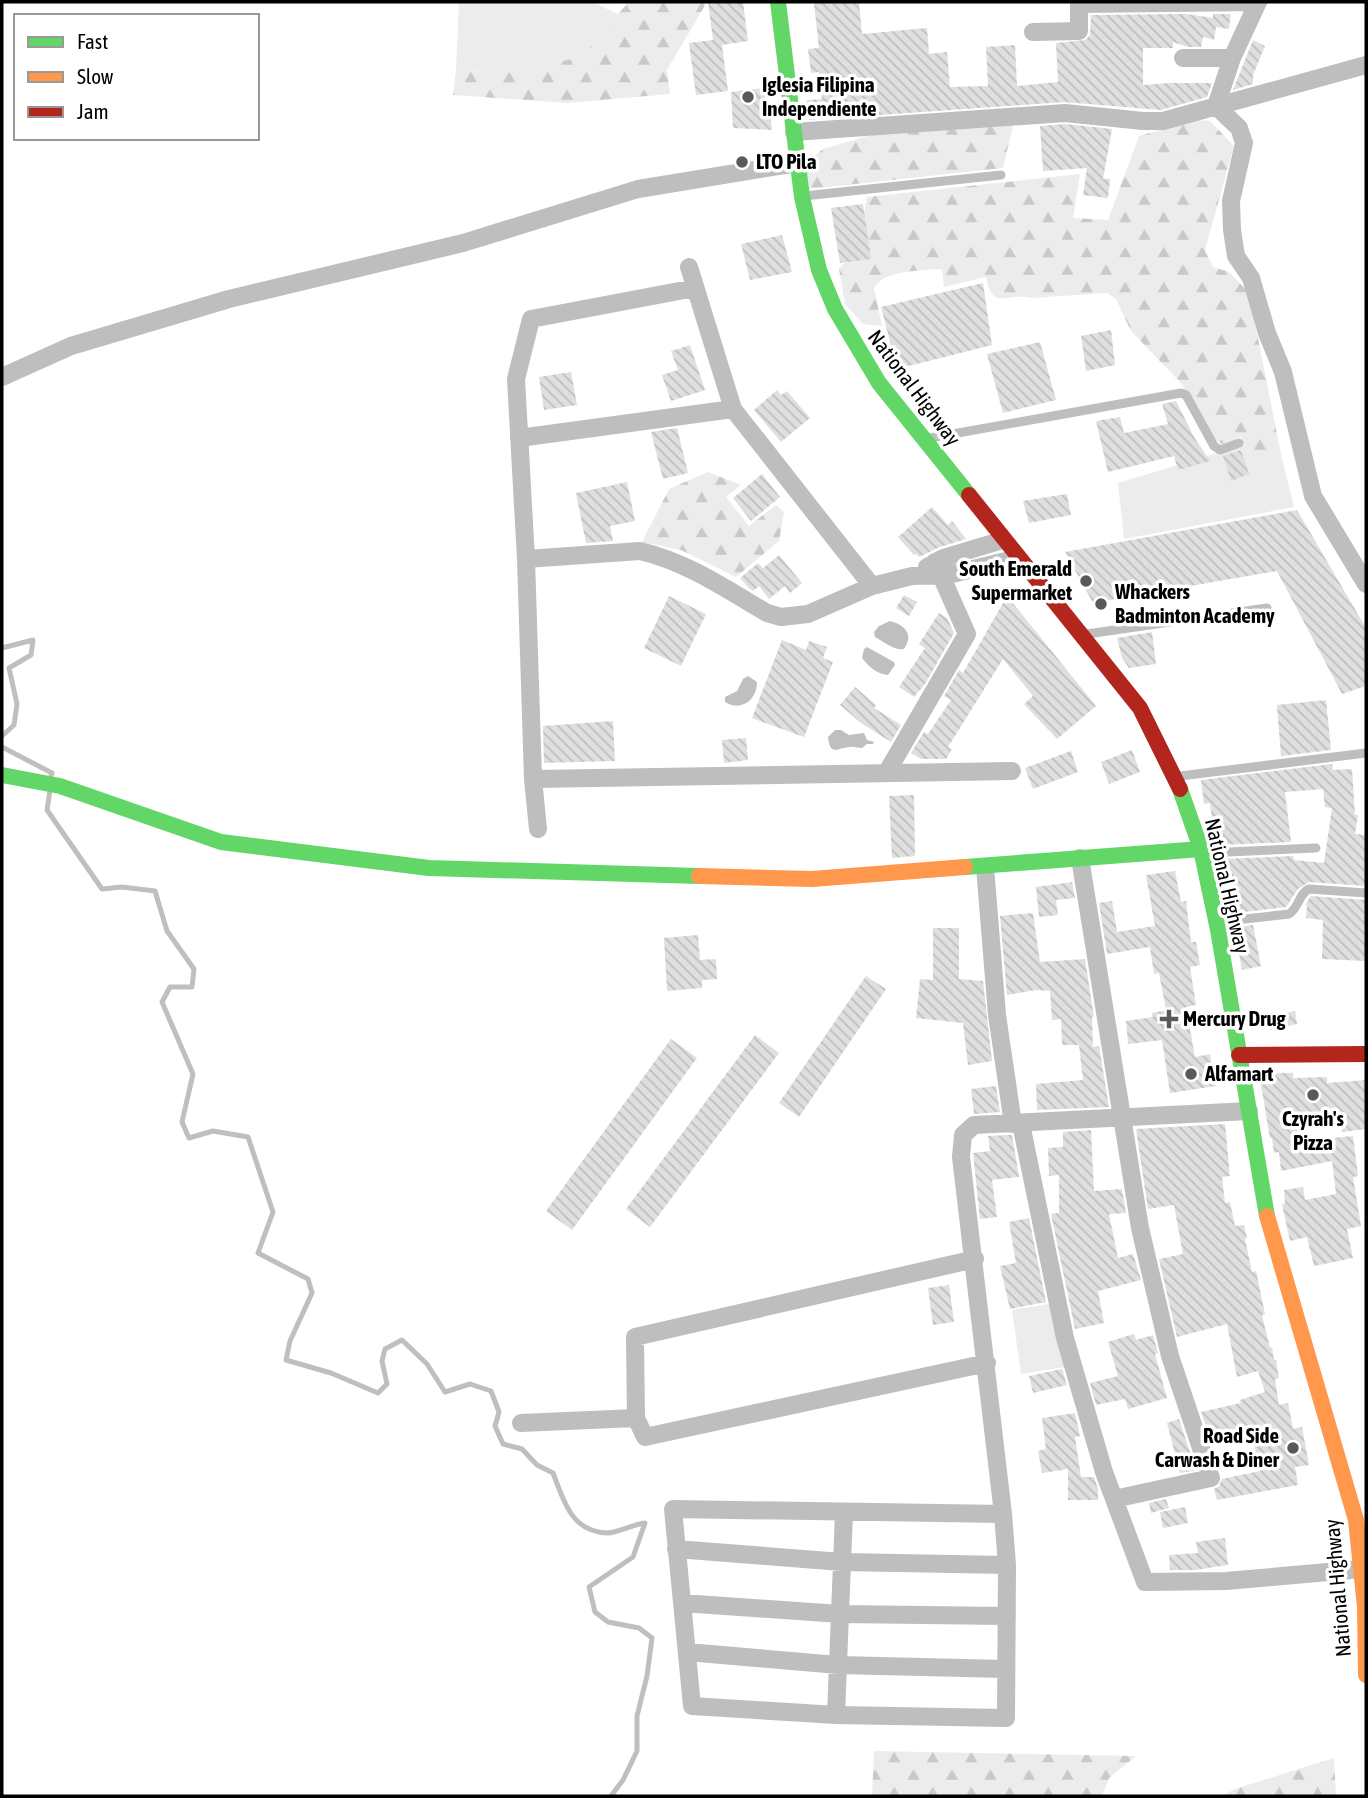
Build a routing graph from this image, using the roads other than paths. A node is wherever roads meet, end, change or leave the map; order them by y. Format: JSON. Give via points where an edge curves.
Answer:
{"nodes":[{"id":1,"x":778,"y":2,"type":"edge"},
{"id":2,"x":1258,"y":2,"type":"edge"},
{"id":3,"x":1033,"y":32,"type":"dead end"},
{"id":4,"x":1183,"y":58,"type":"dead end"},
{"id":5,"x":1232,"y":58,"type":"junction"},
{"id":6,"x":1366,"y":65,"type":"edge"},
{"id":7,"x":1216,"y":106,"type":"junction"},
{"id":8,"x":794,"y":132,"type":"junction"},
{"id":9,"x":797,"y":163,"type":"junction"},
{"id":10,"x":1001,"y":175,"type":"dead end"},
{"id":11,"x":802,"y":197,"type":"junction"},
{"id":12,"x":689,"y":267,"type":"dead end"},
{"id":13,"x":695,"y":288,"type":"junction"},
{"id":14,"x":2,"y":377,"type":"edge"},
{"id":15,"x":733,"y":409,"type":"junction"},
{"id":16,"x":519,"y":439,"type":"junction"},
{"id":17,"x":925,"y":439,"type":"junction"},
{"id":18,"x":1239,"y":443,"type":"dead end"},
{"id":19,"x":1003,"y":540,"type":"junction"},
{"id":20,"x":1018,"y":558,"type":"junction"},
{"id":21,"x":526,"y":559,"type":"junction"},
{"id":22,"x":938,"y":569,"type":"junction"},
{"id":23,"x":1366,"y":584,"type":"edge"},
{"id":24,"x":872,"y":586,"type":"junction"},
{"id":25,"x":1266,"y":608,"type":"dead end"},
{"id":26,"x":1082,"y":634,"type":"junction"},
{"id":27,"x":1366,"y":752,"type":"edge"},
{"id":28,"x":1012,"y":771,"type":"dead end"},
{"id":29,"x":887,"y":772,"type":"junction"},
{"id":30,"x":2,"y":775,"type":"edge"},
{"id":31,"x":1175,"y":776,"type":"junction"},
{"id":32,"x":533,"y":779,"type":"junction"},
{"id":33,"x":538,"y":829,"type":"dead end"},
{"id":34,"x":1316,"y":848,"type":"dead end"},
{"id":35,"x":1201,"y":851,"type":"junction"},
{"id":36,"x":1080,"y":858,"type":"junction"},
{"id":37,"x":985,"y":867,"type":"junction"},
{"id":38,"x":1366,"y":893,"type":"edge"},
{"id":39,"x":1217,"y":922,"type":"junction"},
{"id":40,"x":1366,"y":1054,"type":"edge"},
{"id":41,"x":1239,"y":1055,"type":"junction"},
{"id":42,"x":1249,"y":1111,"type":"junction"},
{"id":43,"x":1122,"y":1118,"type":"junction"},
{"id":44,"x":1017,"y":1124,"type":"junction"},
{"id":45,"x":975,"y":1259,"type":"junction"},
{"id":46,"x":987,"y":1363,"type":"junction"},
{"id":47,"x":636,"y":1418,"type":"junction"},
{"id":48,"x":520,"y":1423,"type":"dead end"},
{"id":49,"x":1114,"y":1499,"type":"junction"},
{"id":50,"x":844,"y":1513,"type":"junction"},
{"id":51,"x":1003,"y":1514,"type":"junction"},
{"id":52,"x":1361,"y":1520,"type":"edge"},
{"id":53,"x":676,"y":1549,"type":"junction"},
{"id":54,"x":842,"y":1562,"type":"junction"},
{"id":55,"x":1007,"y":1565,"type":"junction"},
{"id":56,"x":1362,"y":1569,"type":"junction"},
{"id":57,"x":682,"y":1603,"type":"junction"},
{"id":58,"x":840,"y":1614,"type":"junction"},
{"id":59,"x":1007,"y":1616,"type":"junction"},
{"id":60,"x":687,"y":1651,"type":"junction"},
{"id":61,"x":838,"y":1665,"type":"junction"},
{"id":62,"x":1005,"y":1669,"type":"junction"},
{"id":63,"x":1366,"y":1675,"type":"edge"},
{"id":64,"x":836,"y":1715,"type":"junction"}],
"edges":[{"from":1,"to":8,"type":"main road","name":"National Highway"},
{"from":2,"to":3,"type":"street","via":[[1079,4],[1079,31]]},
{"from":2,"to":5,"type":"street"},
{"from":4,"to":5,"type":"street"},
{"from":5,"to":7,"type":"street"},
{"from":6,"to":7,"type":"street"},
{"from":7,"to":8,"type":"street","via":[[1163,121],[1065,113]]},
{"from":7,"to":23,"type":"street","via":[[1239,128],[1244,143],[1231,201],[1236,256],[1251,278],[1266,333],[1283,372],[1313,496]]},
{"from":8,"to":9,"type":"main road","name":"National Highway"},
{"from":9,"to":11,"type":"main road","name":"National Highway"},
{"from":9,"to":14,"type":"street","via":[[638,189],[463,243],[229,299],[71,346]]},
{"from":10,"to":11,"type":"lane"},
{"from":11,"to":17,"type":"main road","name":"National Highway","via":[[819,270],[835,309],[879,383]]},
{"from":12,"to":13,"type":"street"},
{"from":13,"to":15,"type":"street"},
{"from":13,"to":16,"type":"street","via":[[530,319],[516,379]]},
{"from":15,"to":16,"type":"street"},
{"from":15,"to":24,"type":"street"},
{"from":16,"to":21,"type":"street"},
{"from":17,"to":18,"type":"lane","via":[[1181,393],[1214,446],[1220,450]]},
{"from":17,"to":19,"type":"main road","name":"National Highway"},
{"from":19,"to":20,"type":"main road","name":"National Highway"},
{"from":19,"to":22,"type":"street"},
{"from":20,"to":22,"type":"street"},
{"from":20,"to":26,"type":"main road","name":"National Highway"},
{"from":21,"to":24,"type":"street","via":[[640,551],[689,568],[780,617],[808,614]]},
{"from":21,"to":32,"type":"street"},
{"from":22,"to":24,"type":"street"},
{"from":22,"to":29,"type":"street","via":[[967,634]]},
{"from":25,"to":26,"type":"lane"},
{"from":26,"to":31,"type":"main road","name":"National Highway","via":[[1140,708]]},
{"from":27,"to":31,"type":"lane"},
{"from":28,"to":29,"type":"street"},
{"from":29,"to":32,"type":"street"},
{"from":30,"to":37,"type":"main road","via":[[60,786],[220,842],[429,868],[812,880]]},
{"from":31,"to":35,"type":"main road","name":"National Highway"},
{"from":32,"to":33,"type":"street"},
{"from":34,"to":35,"type":"lane"},
{"from":35,"to":36,"type":"main road"},
{"from":35,"to":39,"type":"main road","name":"National Highway"},
{"from":36,"to":37,"type":"main road"},
{"from":36,"to":43,"type":"street"},
{"from":37,"to":44,"type":"street","via":[[997,1015]]},
{"from":38,"to":39,"type":"lane","via":[[1309,890],[1289,914]]},
{"from":39,"to":41,"type":"main road","name":"National Highway"},
{"from":40,"to":41,"type":"main road"},
{"from":41,"to":42,"type":"main road","name":"National Highway"},
{"from":42,"to":43,"type":"street"},
{"from":42,"to":52,"type":"main road","name":"National Highway","via":[[1269,1229]]},
{"from":43,"to":44,"type":"street"},
{"from":43,"to":49,"type":"street","via":[[1140,1228],[1170,1356],[1211,1478]]},
{"from":44,"to":45,"type":"street","via":[[974,1125],[963,1135],[961,1157]]},
{"from":44,"to":49,"type":"street","via":[[1065,1338]]},
{"from":45,"to":46,"type":"street"},
{"from":45,"to":47,"type":"street","via":[[635,1337]]},
{"from":46,"to":47,"type":"street","via":[[645,1437]]},
{"from":46,"to":51,"type":"street"},
{"from":47,"to":48,"type":"street"},
{"from":49,"to":56,"type":"street","via":[[1145,1582],[1226,1581]]},
{"from":50,"to":51,"type":"street"},
{"from":50,"to":53,"type":"street","via":[[673,1509]]},
{"from":50,"to":54,"type":"street"},
{"from":51,"to":55,"type":"street"},
{"from":52,"to":56,"type":"main road","name":"National Highway"},
{"from":53,"to":54,"type":"street"},
{"from":53,"to":57,"type":"street"},
{"from":54,"to":55,"type":"street"},
{"from":54,"to":58,"type":"street"},
{"from":55,"to":59,"type":"street"},
{"from":56,"to":63,"type":"main road","name":"National Highway"},
{"from":57,"to":58,"type":"street"},
{"from":57,"to":60,"type":"street"},
{"from":58,"to":59,"type":"street"},
{"from":58,"to":61,"type":"street"},
{"from":59,"to":62,"type":"street"},
{"from":60,"to":61,"type":"street"},
{"from":60,"to":64,"type":"street","via":[[692,1706]]},
{"from":61,"to":62,"type":"street"},
{"from":61,"to":64,"type":"street"},
{"from":62,"to":64,"type":"street","via":[[1006,1718]]}]}
